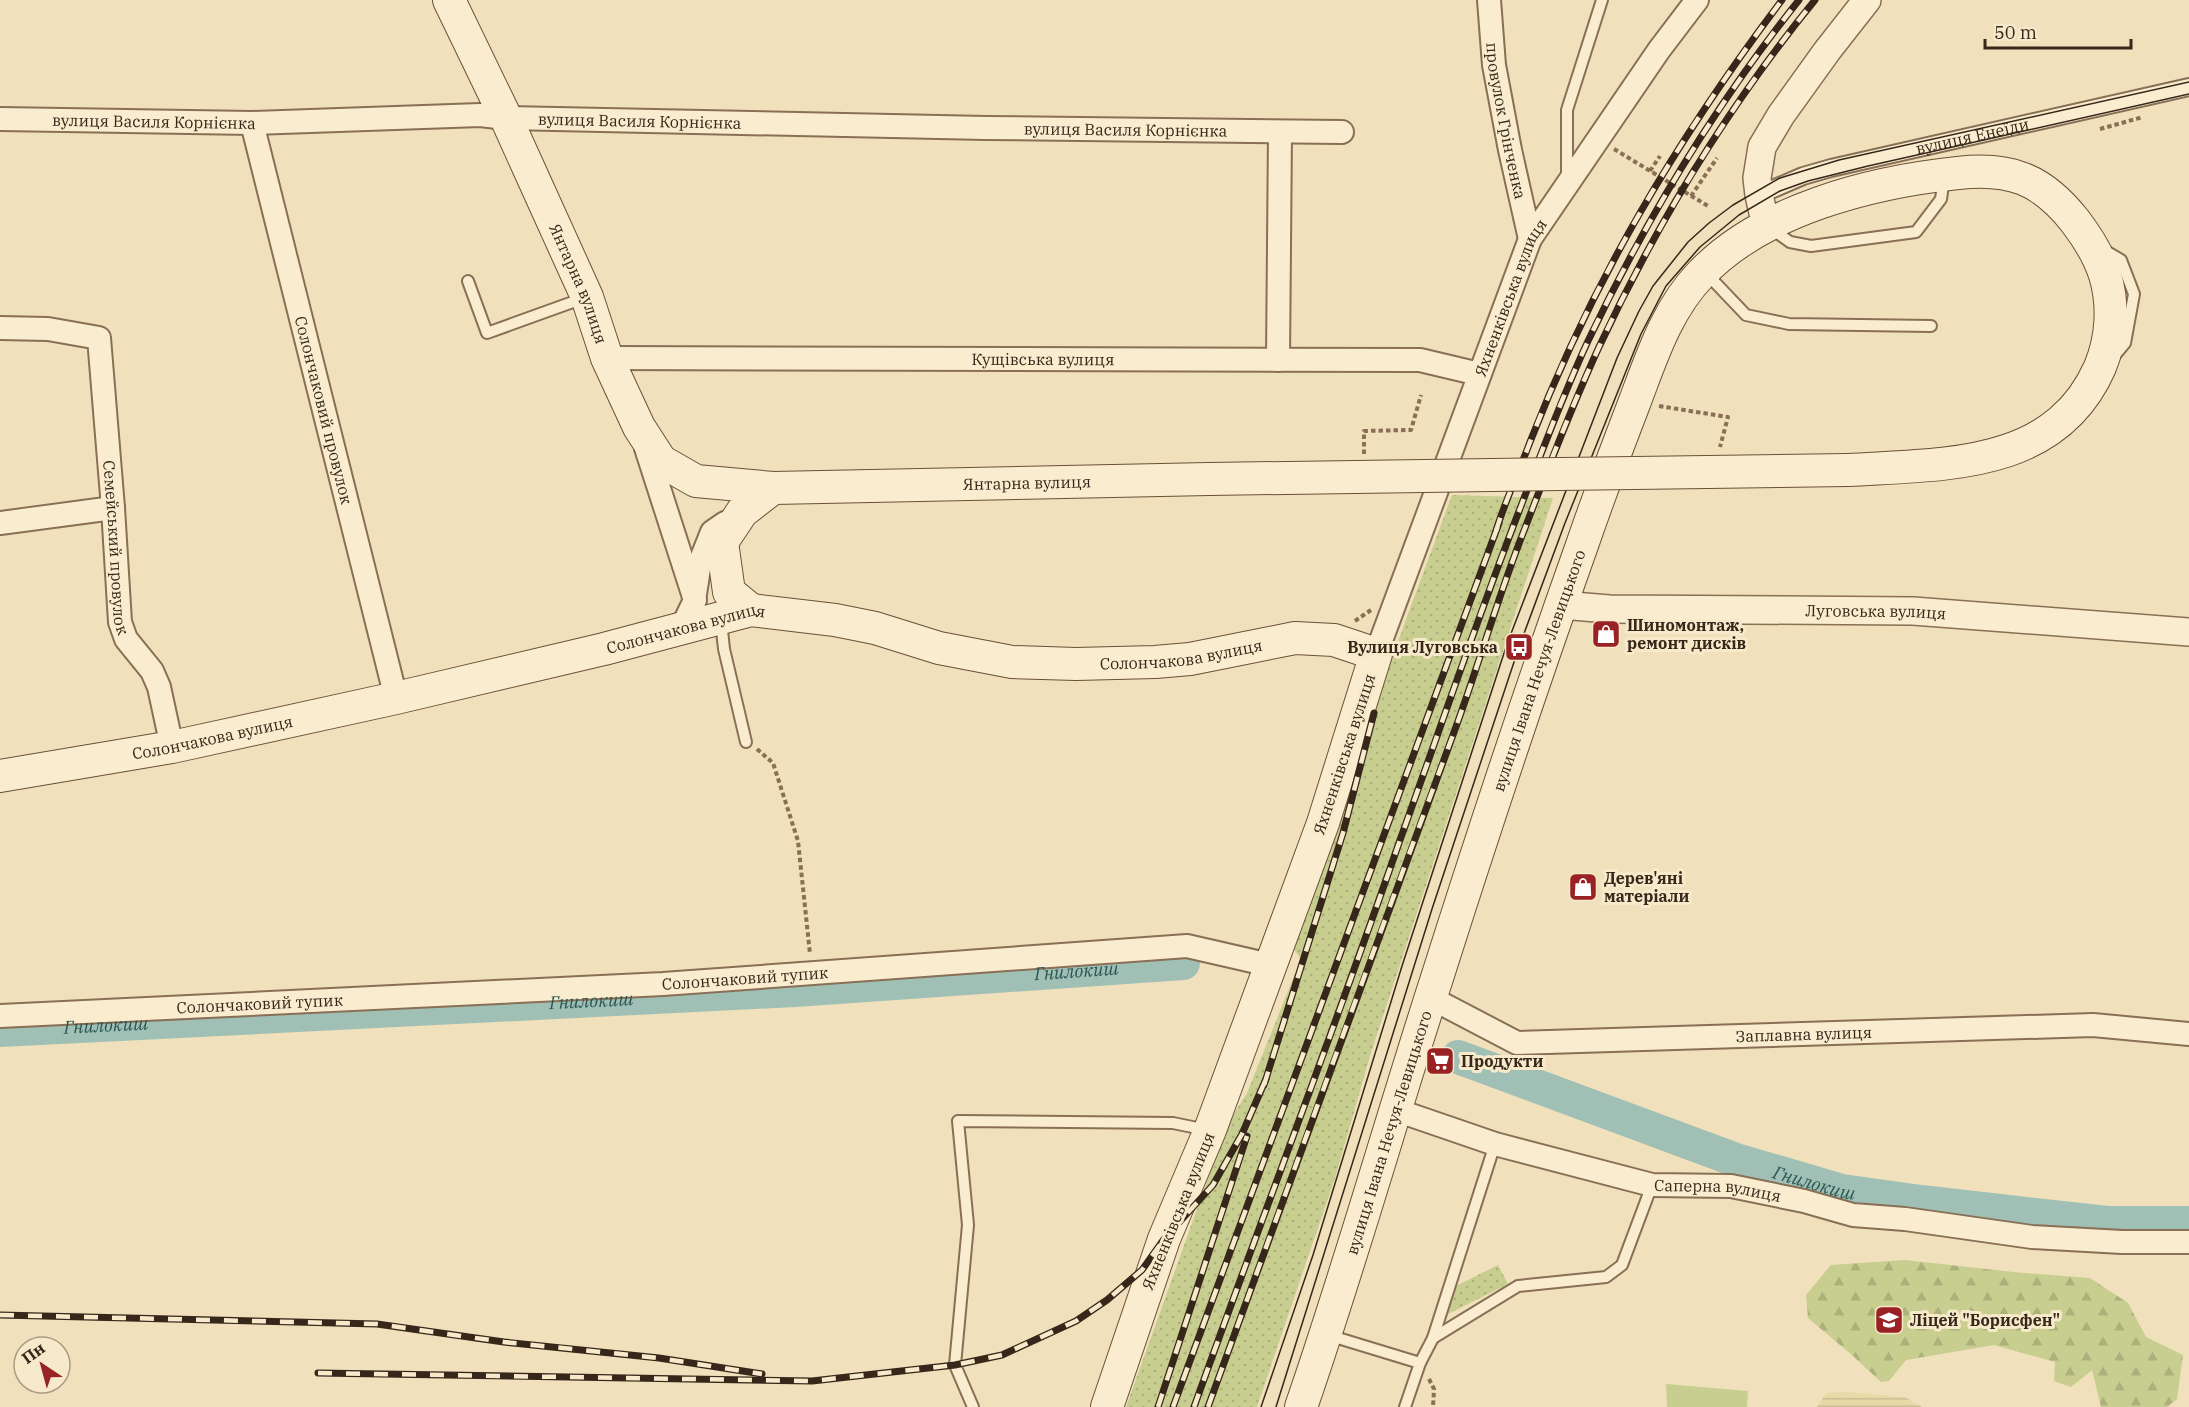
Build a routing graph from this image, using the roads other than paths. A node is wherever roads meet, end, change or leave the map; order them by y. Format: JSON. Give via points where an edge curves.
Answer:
{"nodes":[{"id":1,"x":449,"y":0,"type":"edge"},
{"id":2,"x":1489,"y":0,"type":"edge"},
{"id":3,"x":1602,"y":0,"type":"edge"},
{"id":4,"x":1697,"y":0,"type":"edge"},
{"id":5,"x":1867,"y":0,"type":"edge"},
{"id":6,"x":2189,"y":87,"type":"edge"},
{"id":7,"x":506,"y":118,"type":"junction"},
{"id":8,"x":0,"y":119,"type":"edge"},
{"id":9,"x":252,"y":123,"type":"junction"},
{"id":10,"x":1280,"y":132,"type":"junction"},
{"id":11,"x":1342,"y":132,"type":"dead end"},
{"id":12,"x":1944,"y":174,"type":"junction"},
{"id":13,"x":1567,"y":186,"type":"junction"},
{"id":14,"x":1759,"y":195,"type":"junction"},
{"id":15,"x":1766,"y":226,"type":"junction"},
{"id":16,"x":1530,"y":239,"type":"junction"},
{"id":17,"x":1704,"y":270,"type":"junction"},
{"id":18,"x":468,"y":281,"type":"dead end"},
{"id":19,"x":587,"y":297,"type":"junction"},
{"id":20,"x":1931,"y":326,"type":"dead end"},
{"id":21,"x":0,"y":328,"type":"edge"},
{"id":22,"x":607,"y":358,"type":"junction"},
{"id":23,"x":1278,"y":360,"type":"junction"},
{"id":24,"x":1479,"y":374,"type":"junction"},
{"id":25,"x":639,"y":427,"type":"junction"},
{"id":26,"x":1848,"y":470,"type":"joint"},
{"id":27,"x":773,"y":488,"type":"junction"},
{"id":28,"x":113,"y":508,"type":"junction"},
{"id":29,"x":742,"y":512,"type":"junction"},
{"id":30,"x":0,"y":523,"type":"edge"},
{"id":31,"x":1561,"y":605,"type":"junction"},
{"id":32,"x":751,"y":610,"type":"junction"},
{"id":33,"x":688,"y":613,"type":"junction"},
{"id":34,"x":2189,"y":632,"type":"edge"},
{"id":35,"x":1376,"y":654,"type":"junction"},
{"id":36,"x":396,"y":698,"type":"junction"},
{"id":37,"x":747,"y":742,"type":"road end"},
{"id":38,"x":172,"y":747,"type":"junction"},
{"id":39,"x":0,"y":776,"type":"edge"},
{"id":40,"x":1270,"y":965,"type":"junction"},
{"id":41,"x":1431,"y":998,"type":"junction"},
{"id":42,"x":0,"y":1016,"type":"edge"},
{"id":43,"x":2189,"y":1034,"type":"edge"},
{"id":44,"x":1396,"y":1110,"type":"junction"},
{"id":45,"x":1210,"y":1130,"type":"junction"},
{"id":46,"x":1495,"y":1144,"type":"junction"},
{"id":47,"x":1652,"y":1185,"type":"junction"},
{"id":48,"x":2189,"y":1242,"type":"edge"},
{"id":49,"x":1326,"y":1335,"type":"junction"},
{"id":50,"x":1433,"y":1338,"type":"junction"},
{"id":51,"x":1420,"y":1363,"type":"junction"},
{"id":52,"x":973,"y":1407,"type":"edge"},
{"id":53,"x":1107,"y":1407,"type":"edge"},
{"id":54,"x":1301,"y":1407,"type":"edge"},
{"id":55,"x":1405,"y":1407,"type":"edge"}],
"edges":[{"from":1,"to":7,"type":"main road","name":"Янтарна вулиця"},
{"from":2,"to":16,"type":"street","name":"провулок Грінченка","via":[[1494,64]]},
{"from":3,"to":13,"type":"lane","via":[[1567,110]]},
{"from":4,"to":13,"type":"street","name":"Яхненківська вулиця"},
{"from":5,"to":14,"type":"street","via":[[1781,115],[1762,147],[1757,178]]},
{"from":6,"to":14,"type":"street","name":"вулиця Енеїди","via":[[1831,168]]},
{"from":7,"to":9,"type":"street","name":"вулиця Василя Корнієнка","via":[[480,115]]},
{"from":7,"to":10,"type":"street","name":"вулиця Василя Корнієнка"},
{"from":7,"to":19,"type":"main road","name":"Янтарна вулиця"},
{"from":8,"to":9,"type":"street","name":"вулиця Василя Корнієнка"},
{"from":9,"to":36,"type":"street","name":"Солончаковий провулок"},
{"from":10,"to":11,"type":"street","name":"вулиця Василя Корнієнка"},
{"from":10,"to":23,"type":"street"},
{"from":12,"to":15,"type":"main road","name":"вулиця Івана Нечуя-Левицького","via":[[1856,193]]},
{"from":12,"to":15,"type":"lane","via":[[1941,199],[1916,232],[1811,246],[1790,242]]},
{"from":12,"to":26,"type":"main road","name":"вулиця Івана Нечуя-Левицького","via":[[2012,174],[2044,188],[2060,203],[2089,241],[2108,283],[2110,331],[2104,356],[2078,404],[2043,435],[1999,454],[1942,465]]},
{"from":13,"to":16,"type":"street","name":"Яхненківська вулиця"},
{"from":14,"to":15,"type":"street"},
{"from":15,"to":17,"type":"main road","name":"вулиця Івана Нечуя-Левицького"},
{"from":16,"to":24,"type":"street","name":"Яхненківська вулиця"},
{"from":17,"to":20,"type":"lane","via":[[1746,315],[1789,324]]},
{"from":17,"to":31,"type":"main road","name":"вулиця Івана Нечуя-Левицького","via":[[1682,295],[1653,354]]},
{"from":18,"to":19,"type":"lane","via":[[487,333]]},
{"from":19,"to":22,"type":"main road","name":"Янтарна вулиця"},
{"from":21,"to":28,"type":"street","name":"Семейський провулок","via":[[48,329],[99,338]]},
{"from":22,"to":23,"type":"street","name":"Кущівська вулиця"},
{"from":22,"to":25,"type":"main road","name":"Янтарна вулиця"},
{"from":23,"to":24,"type":"street","name":"Кущівська вулиця","via":[[1420,360]]},
{"from":24,"to":35,"type":"street","name":"Яхненківська вулиця"},
{"from":25,"to":27,"type":"main road","name":"Янтарна вулиця","via":[[661,461],[696,481]]},
{"from":25,"to":33,"type":"street"},
{"from":26,"to":27,"type":"main road","name":"Янтарна вулиця","bridge":true},
{"from":27,"to":29,"type":"main road"},
{"from":28,"to":30,"type":"street"},
{"from":28,"to":38,"type":"street","name":"Семейський провулок","via":[[120,622],[126,639],[152,671],[159,687]]},
{"from":29,"to":32,"type":"main road","via":[[722,542],[729,591]]},
{"from":29,"to":33,"type":"street","via":[[712,532]]},
{"from":31,"to":34,"type":"street","name":"Луговська вулиця","via":[[1610,609],[1913,610]]},
{"from":31,"to":41,"type":"main road","name":"вулиця Івана Нечуя-Левицького"},
{"from":32,"to":33,"type":"main road","name":"Солончакова вулиця"},
{"from":32,"to":35,"type":"main road","name":"Солончакова вулиця","via":[[835,620],[939,648],[1012,662],[1155,662],[1295,638],[1334,640]]},
{"from":32,"to":37,"type":"lane","via":[[722,630]]},
{"from":33,"to":36,"type":"main road","name":"Солончакова вулиця","via":[[627,643]]},
{"from":35,"to":40,"type":"main road","name":"Яхненківська вулиця","via":[[1323,823]]},
{"from":36,"to":38,"type":"main road","name":"Солончакова вулиця"},
{"from":38,"to":39,"type":"main road","name":"Солончакова вулиця"},
{"from":40,"to":42,"type":"street","name":"Солончаковий тупик","via":[[1187,946],[663,984]]},
{"from":40,"to":45,"type":"main road","name":"Яхненківська вулиця"},
{"from":41,"to":43,"type":"street","name":"Заплавна вулиця","via":[[1517,1043],[2093,1025]]},
{"from":41,"to":44,"type":"main road","name":"вулиця Івана Нечуя-Левицького"},
{"from":44,"to":46,"type":"street","name":"Саперна вулиця"},
{"from":44,"to":49,"type":"main road","name":"вулиця Івана Нечуя-Левицького"},
{"from":45,"to":52,"type":"lane","via":[[1173,1123],[958,1121],[968,1225],[955,1365]]},
{"from":45,"to":53,"type":"main road","name":"Яхненківська вулиця","via":[[1164,1239]]},
{"from":46,"to":47,"type":"street","name":"Саперна вулиця"},
{"from":46,"to":50,"type":"lane"},
{"from":47,"to":48,"type":"street","name":"Саперна вулиця","via":[[1731,1186],[1853,1215],[2032,1237]]},
{"from":47,"to":50,"type":"lane","via":[[1622,1265],[1606,1277],[1518,1286]]},
{"from":49,"to":51,"type":"lane"},
{"from":49,"to":54,"type":"main road","name":"вулиця Івана Нечуя-Левицького"},
{"from":50,"to":51,"type":"lane"},
{"from":51,"to":55,"type":"lane"}]}
